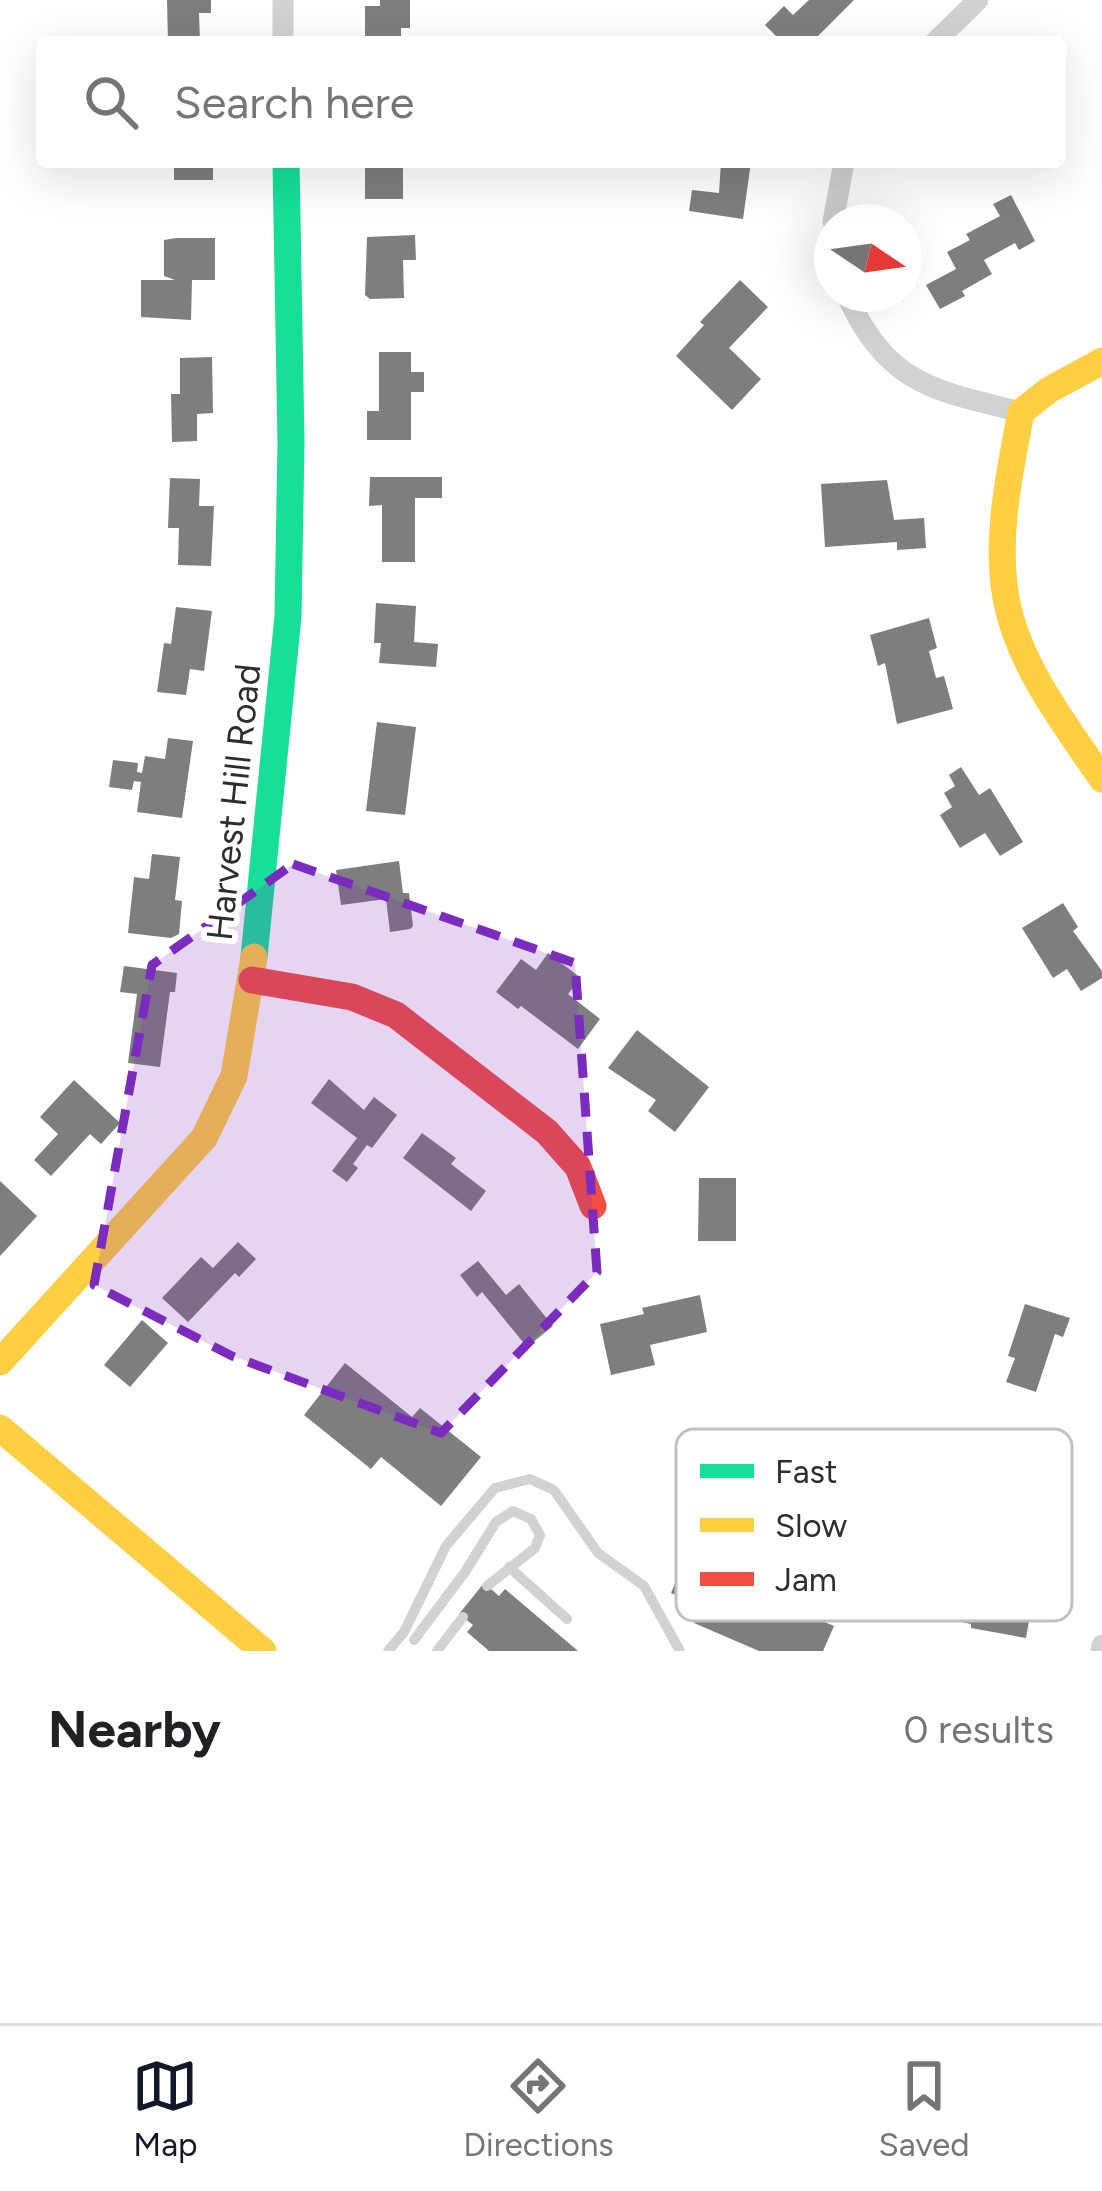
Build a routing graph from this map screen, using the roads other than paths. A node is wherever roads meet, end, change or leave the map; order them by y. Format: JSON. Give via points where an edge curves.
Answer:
{"nodes":[{"id":1,"x":283,"y":0,"type":"edge"},
{"id":2,"x":978,"y":0,"type":"edge"},
{"id":3,"x":284,"y":36,"type":"edge"},
{"id":4,"x":941,"y":36,"type":"edge"},
{"id":5,"x":286,"y":168,"type":"edge"},
{"id":6,"x":843,"y":168,"type":"edge"},
{"id":7,"x":836,"y":204,"type":"edge"},
{"id":8,"x":858,"y":312,"type":"edge"},
{"id":9,"x":1102,"y":361,"type":"edge"},
{"id":10,"x":1022,"y":412,"type":"junction"},
{"id":11,"x":1102,"y":779,"type":"edge"},
{"id":12,"x":252,"y":980,"type":"junction"},
{"id":13,"x":593,"y":1206,"type":"dead end"},
{"id":14,"x":0,"y":1362,"type":"edge"},
{"id":15,"x":0,"y":1429,"type":"edge"},
{"id":16,"x":446,"y":1546,"type":"junction"},
{"id":17,"x":470,"y":1564,"type":"junction"},
{"id":18,"x":508,"y":1567,"type":"junction"},
{"id":19,"x":488,"y":1586,"type":"dead end"},
{"id":20,"x":463,"y":1617,"type":"dead end"},
{"id":21,"x":567,"y":1619,"type":"dead end"},
{"id":22,"x":414,"y":1640,"type":"dead end"},
{"id":23,"x":263,"y":1651,"type":"edge"},
{"id":24,"x":388,"y":1651,"type":"edge"},
{"id":25,"x":437,"y":1651,"type":"edge"},
{"id":26,"x":680,"y":1651,"type":"edge"}],
"edges":[{"from":1,"to":3,"type":"street"},
{"from":2,"to":4,"type":"street"},
{"from":5,"to":12,"type":"street","name":"Harvest Hill Road","via":[[288,616]]},
{"from":6,"to":7,"type":"street"},
{"from":8,"to":10,"type":"street","via":[[889,362],[915,381]]},
{"from":9,"to":10,"type":"street"},
{"from":10,"to":11,"type":"street","via":[[1003,539],[1006,601],[1054,706]]},
{"from":12,"to":13,"type":"street","via":[[352,997],[396,1015],[547,1132],[578,1167]]},
{"from":12,"to":14,"type":"street","name":"Harvest Hill Road","via":[[234,1076],[204,1138]]},
{"from":15,"to":23,"type":"street"},
{"from":16,"to":17,"type":"lane"},
{"from":16,"to":24,"type":"lane"},
{"from":16,"to":26,"type":"lane","via":[[496,1488],[530,1479],[554,1490],[598,1553],[644,1586]]},
{"from":17,"to":18,"type":"lane","via":[[496,1522],[513,1511],[540,1535]]},
{"from":17,"to":22,"type":"lane"},
{"from":18,"to":19,"type":"lane"},
{"from":18,"to":21,"type":"lane"},
{"from":20,"to":25,"type":"lane"}]}
